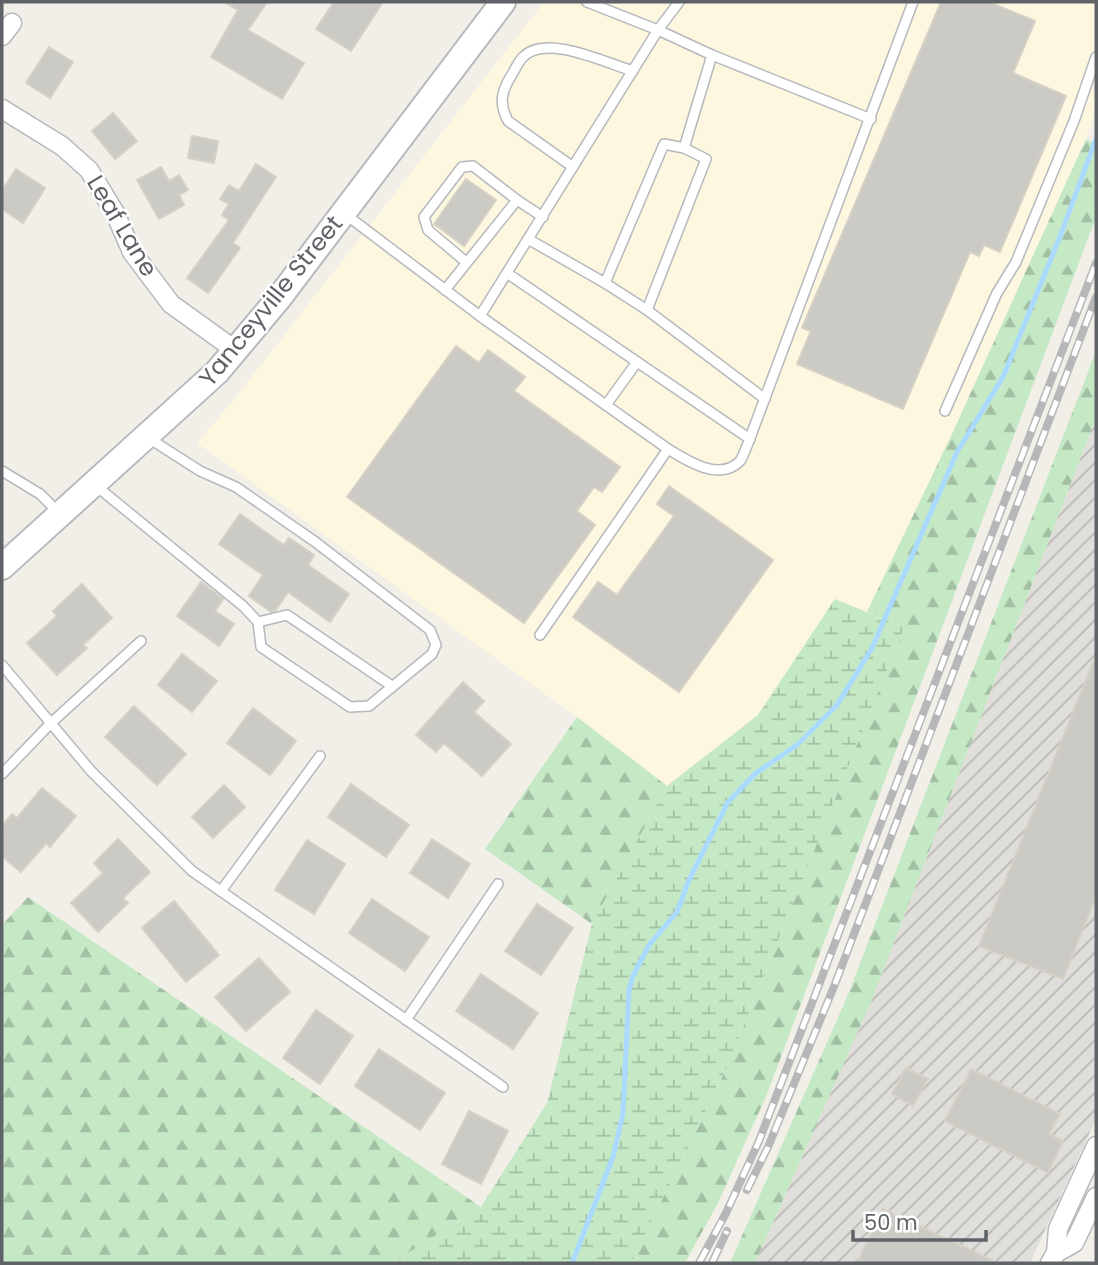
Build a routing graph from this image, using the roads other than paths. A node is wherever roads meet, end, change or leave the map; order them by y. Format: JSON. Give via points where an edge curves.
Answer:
{"nodes":[{"id":1,"x":503,"y":2,"type":"edge"},
{"id":2,"x":587,"y":2,"type":"edge"},
{"id":3,"x":679,"y":2,"type":"edge"},
{"id":4,"x":913,"y":2,"type":"edge"},
{"id":5,"x":658,"y":30,"type":"junction"},
{"id":6,"x":712,"y":55,"type":"junction"},
{"id":7,"x":1096,"y":57,"type":"edge"},
{"id":8,"x":632,"y":71,"type":"junction"},
{"id":9,"x":2,"y":109,"type":"edge"},
{"id":10,"x":871,"y":119,"type":"junction"},
{"id":11,"x":684,"y":148,"type":"junction"},
{"id":12,"x":573,"y":167,"type":"junction"},
{"id":13,"x":517,"y":200,"type":"junction"},
{"id":14,"x":343,"y":212,"type":"junction"},
{"id":15,"x":543,"y":216,"type":"junction"},
{"id":16,"x":528,"y":239,"type":"junction"},
{"id":17,"x":466,"y":262,"type":"junction"},
{"id":18,"x":507,"y":274,"type":"junction"},
{"id":19,"x":605,"y":283,"type":"junction"},
{"id":20,"x":445,"y":290,"type":"junction"},
{"id":21,"x":647,"y":310,"type":"junction"},
{"id":22,"x":480,"y":316,"type":"junction"},
{"id":23,"x":235,"y":350,"type":"junction"},
{"id":24,"x":637,"y":362,"type":"junction"},
{"id":25,"x":765,"y":399,"type":"junction"},
{"id":26,"x":606,"y":405,"type":"junction"},
{"id":27,"x":945,"y":411,"type":"dead end"},
{"id":28,"x":146,"y":436,"type":"junction"},
{"id":29,"x":750,"y":439,"type":"junction"},
{"id":30,"x":668,"y":449,"type":"junction"},
{"id":31,"x":2,"y":471,"type":"edge"},
{"id":32,"x":94,"y":484,"type":"junction"},
{"id":33,"x":60,"y":514,"type":"junction"},
{"id":34,"x":2,"y":567,"type":"edge"},
{"id":35,"x":258,"y":622,"type":"junction"},
{"id":36,"x":540,"y":635,"type":"dead end"},
{"id":37,"x":141,"y":641,"type":"dead end"},
{"id":38,"x":2,"y":665,"type":"edge"},
{"id":39,"x":392,"y":686,"type":"junction"},
{"id":40,"x":51,"y":723,"type":"junction"},
{"id":41,"x":320,"y":756,"type":"dead end"},
{"id":42,"x":2,"y":774,"type":"edge"},
{"id":43,"x":498,"y":884,"type":"dead end"},
{"id":44,"x":221,"y":891,"type":"junction"},
{"id":45,"x":406,"y":1020,"type":"junction"},
{"id":46,"x":503,"y":1087,"type":"dead end"},
{"id":47,"x":1096,"y":1146,"type":"edge"},
{"id":48,"x":1096,"y":1198,"type":"edge"},
{"id":49,"x":1053,"y":1258,"type":"edge"}],
"edges":[{"from":1,"to":14,"type":"main road","name":"Yanceyville Street"},
{"from":2,"to":5,"type":"lane"},
{"from":3,"to":5,"type":"lane"},
{"from":4,"to":10,"type":"lane"},
{"from":5,"to":6,"type":"lane"},
{"from":5,"to":8,"type":"lane"},
{"from":6,"to":10,"type":"lane"},
{"from":6,"to":11,"type":"lane"},
{"from":7,"to":27,"type":"lane","via":[[1016,262],[997,293]]},
{"from":8,"to":12,"type":"lane"},
{"from":8,"to":12,"type":"lane","via":[[544,46],[524,55],[503,90],[503,111],[508,121]]},
{"from":9,"to":23,"type":"street","name":"Leaf Lane","via":[[62,146],[89,170],[132,252],[171,304]]},
{"from":10,"to":25,"type":"lane"},
{"from":11,"to":19,"type":"lane","via":[[664,144]]},
{"from":11,"to":21,"type":"lane","via":[[706,159]]},
{"from":12,"to":15,"type":"lane"},
{"from":13,"to":15,"type":"lane"},
{"from":13,"to":17,"type":"lane"},
{"from":13,"to":17,"type":"lane","via":[[474,166],[462,167],[424,218],[428,230]]},
{"from":14,"to":20,"type":"lane"},
{"from":14,"to":23,"type":"main road","name":"Yanceyville Street"},
{"from":15,"to":16,"type":"lane"},
{"from":16,"to":18,"type":"lane"},
{"from":16,"to":19,"type":"lane"},
{"from":17,"to":20,"type":"lane"},
{"from":18,"to":22,"type":"lane"},
{"from":18,"to":24,"type":"lane"},
{"from":19,"to":21,"type":"lane"},
{"from":20,"to":22,"type":"lane"},
{"from":21,"to":25,"type":"lane"},
{"from":22,"to":26,"type":"lane"},
{"from":23,"to":28,"type":"main road","name":"Yanceyville Street"},
{"from":24,"to":26,"type":"lane"},
{"from":24,"to":29,"type":"lane"},
{"from":25,"to":29,"type":"lane"},
{"from":26,"to":30,"type":"lane"},
{"from":28,"to":32,"type":"main road","name":"Yanceyville Street"},
{"from":28,"to":39,"type":"lane","via":[[200,471],[236,487],[430,630],[436,645],[432,654]]},
{"from":29,"to":30,"type":"lane","via":[[740,461],[727,468],[710,469]]},
{"from":30,"to":36,"type":"lane"},
{"from":31,"to":33,"type":"lane","via":[[40,494]]},
{"from":32,"to":33,"type":"main road","name":"Yanceyville Street"},
{"from":32,"to":35,"type":"lane"},
{"from":33,"to":34,"type":"main road","name":"Yanceyville Street"},
{"from":35,"to":39,"type":"lane","via":[[287,615]]},
{"from":35,"to":39,"type":"lane","via":[[261,647],[350,708],[369,706]]},
{"from":37,"to":40,"type":"lane"},
{"from":38,"to":40,"type":"lane"},
{"from":40,"to":42,"type":"lane"},
{"from":40,"to":44,"type":"lane","via":[[91,771],[192,871]]},
{"from":41,"to":44,"type":"lane"},
{"from":43,"to":45,"type":"lane"},
{"from":44,"to":45,"type":"lane"},
{"from":45,"to":46,"type":"lane"},
{"from":47,"to":49,"type":"street","via":[[1058,1229]]},
{"from":48,"to":49,"type":"street","via":[[1074,1243]]}]}
